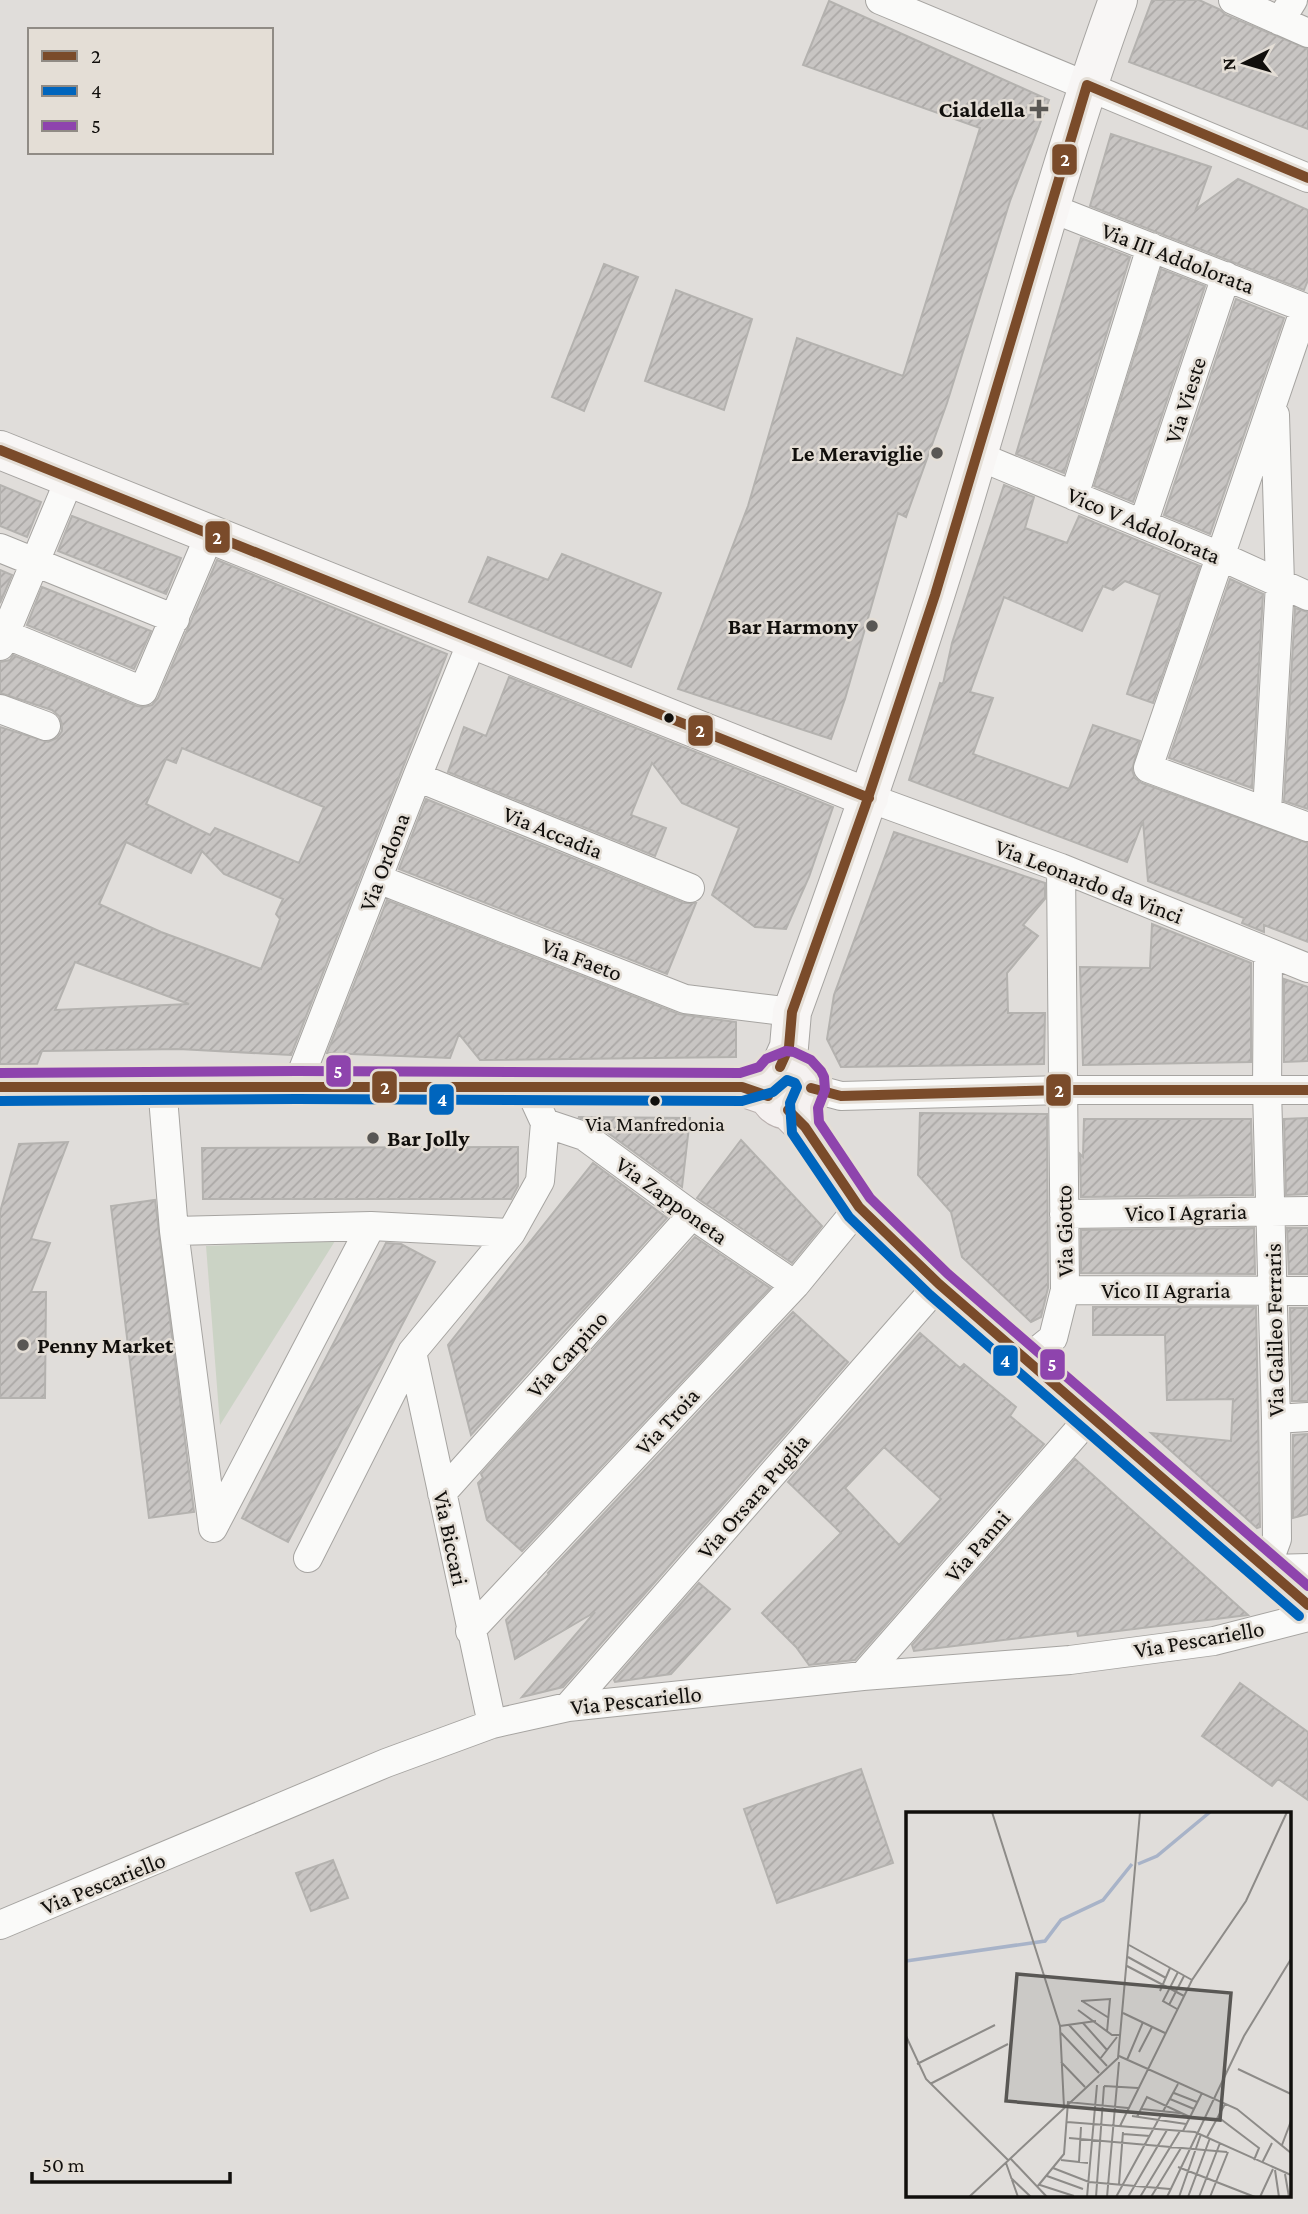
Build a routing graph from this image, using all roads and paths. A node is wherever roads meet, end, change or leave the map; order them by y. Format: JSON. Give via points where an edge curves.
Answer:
{"nodes":[{"id":1,"x":880,"y":0,"type":"edge"},
{"id":2,"x":1118,"y":0,"type":"edge"},
{"id":3,"x":1233,"y":0,"type":"edge"},
{"id":4,"x":1286,"y":11,"type":"edge"},
{"id":5,"x":1308,"y":33,"type":"edge"},
{"id":6,"x":1087,"y":85,"type":"junction"},
{"id":7,"x":1308,"y":178,"type":"edge"},
{"id":8,"x":1048,"y":207,"type":"junction"},
{"id":9,"x":1152,"y":247,"type":"junction"},
{"id":10,"x":1226,"y":276,"type":"junction"},
{"id":11,"x":1307,"y":308,"type":"edge"},
{"id":12,"x":1275,"y":398,"type":"junction"},
{"id":13,"x":0,"y":450,"type":"edge"},
{"id":14,"x":978,"y":456,"type":"junction"},
{"id":15,"x":70,"y":478,"type":"junction"},
{"id":16,"x":1074,"y":496,"type":"junction"},
{"id":17,"x":1143,"y":524,"type":"junction"},
{"id":18,"x":210,"y":534,"type":"junction"},
{"id":19,"x":0,"y":548,"type":"edge"},
{"id":20,"x":1220,"y":556,"type":"junction"},
{"id":21,"x":35,"y":562,"type":"junction"},
{"id":22,"x":1280,"y":583,"type":"junction"},
{"id":23,"x":1308,"y":596,"type":"edge"},
{"id":24,"x":175,"y":619,"type":"junction"},
{"id":25,"x":2,"y":638,"type":"edge"},
{"id":26,"x":473,"y":639,"type":"junction"},
{"id":27,"x":0,"y":709,"type":"edge"},
{"id":28,"x":47,"y":726,"type":"dead end"},
{"id":29,"x":416,"y":777,"type":"junction"},
{"id":30,"x":869,"y":798,"type":"junction"},
{"id":31,"x":1267,"y":811,"type":"junction"},
{"id":32,"x":1308,"y":827,"type":"edge"},
{"id":33,"x":1061,"y":868,"type":"junction"},
{"id":34,"x":378,"y":879,"type":"junction"},
{"id":35,"x":690,"y":888,"type":"dead end"},
{"id":36,"x":1268,"y":953,"type":"junction"},
{"id":37,"x":1308,"y":968,"type":"edge"},
{"id":38,"x":786,"y":1080,"type":"junction"},
{"id":39,"x":162,"y":1085,"type":"junction"},
{"id":40,"x":297,"y":1085,"type":"junction"},
{"id":41,"x":528,"y":1086,"type":"junction"},
{"id":42,"x":0,"y":1087,"type":"edge"},
{"id":43,"x":1063,"y":1090,"type":"junction"},
{"id":44,"x":1267,"y":1090,"type":"junction"},
{"id":45,"x":1308,"y":1090,"type":"edge"},
{"id":46,"x":545,"y":1123,"type":"junction"},
{"id":47,"x":859,"y":1207,"type":"junction"},
{"id":48,"x":1271,"y":1211,"type":"junction"},
{"id":49,"x":1308,"y":1211,"type":"edge"},
{"id":50,"x":1064,"y":1214,"type":"junction"},
{"id":51,"x":692,"y":1215,"type":"junction"},
{"id":52,"x":370,"y":1226,"type":"junction"},
{"id":53,"x":174,"y":1231,"type":"junction"},
{"id":54,"x":511,"y":1233,"type":"junction"},
{"id":55,"x":939,"y":1284,"type":"junction"},
{"id":56,"x":795,"y":1285,"type":"junction"},
{"id":57,"x":1065,"y":1290,"type":"junction"},
{"id":58,"x":1273,"y":1291,"type":"junction"},
{"id":59,"x":1308,"y":1291,"type":"edge"},
{"id":60,"x":412,"y":1352,"type":"junction"},
{"id":61,"x":1027,"y":1359,"type":"junction"},
{"id":62,"x":1091,"y":1416,"type":"junction"},
{"id":63,"x":1308,"y":1418,"type":"edge"},
{"id":64,"x":1276,"y":1419,"type":"junction"},
{"id":65,"x":442,"y":1493,"type":"junction"},
{"id":66,"x":308,"y":1558,"type":"dead end"},
{"id":67,"x":1266,"y":1569,"type":"junction"},
{"id":68,"x":1308,"y":1569,"type":"edge"},
{"id":69,"x":1308,"y":1605,"type":"edge"},
{"id":70,"x":1308,"y":1617,"type":"edge"},
{"id":71,"x":470,"y":1631,"type":"junction"},
{"id":72,"x":863,"y":1676,"type":"junction"},
{"id":73,"x":568,"y":1707,"type":"junction"},
{"id":74,"x":492,"y":1724,"type":"junction"},
{"id":75,"x":0,"y":1925,"type":"edge"}],
"edges":[{"from":1,"to":6,"type":"street"},
{"from":2,"to":6,"type":"main road"},
{"from":3,"to":4,"type":"street"},
{"from":4,"to":5,"type":"street"},
{"from":6,"to":7,"type":"street"},
{"from":6,"to":8,"type":"main road"},
{"from":8,"to":9,"type":"street","name":"Via III Addolorata"},
{"from":8,"to":14,"type":"main road"},
{"from":9,"to":10,"type":"street","name":"Via III Addolorata"},
{"from":9,"to":16,"type":"street"},
{"from":10,"to":11,"type":"street","name":"Via III Addolorata"},
{"from":10,"to":17,"type":"street","name":"Via Vieste"},
{"from":11,"to":12,"type":"street"},
{"from":12,"to":20,"type":"street"},
{"from":12,"to":22,"type":"street"},
{"from":13,"to":15,"type":"main road"},
{"from":14,"to":16,"type":"street","name":"Vico V Addolorata"},
{"from":14,"to":30,"type":"main road"},
{"from":15,"to":18,"type":"main road"},
{"from":15,"to":21,"type":"street"},
{"from":16,"to":17,"type":"street","name":"Vico V Addolorata"},
{"from":17,"to":20,"type":"street","name":"Vico V Addolorata"},
{"from":18,"to":24,"type":"street"},
{"from":18,"to":26,"type":"main road"},
{"from":19,"to":21,"type":"street"},
{"from":20,"to":22,"type":"street","name":"Vico V Addolorata"},
{"from":20,"to":31,"type":"street","via":[[1147,768]]},
{"from":21,"to":24,"type":"street"},
{"from":21,"to":25,"type":"street"},
{"from":22,"to":23,"type":"street","name":"Vico V Addolorata"},
{"from":22,"to":31,"type":"street"},
{"from":24,"to":25,"type":"street","via":[[143,691]]},
{"from":26,"to":29,"type":"street","name":"Via Ordona"},
{"from":26,"to":30,"type":"main road"},
{"from":27,"to":28,"type":"street"},
{"from":29,"to":34,"type":"street","name":"Via Ordona"},
{"from":29,"to":35,"type":"street","name":"Via Accadia"},
{"from":30,"to":33,"type":"street","name":"Via Leonardo da Vinci"},
{"from":30,"to":38,"type":"main road"},
{"from":31,"to":32,"type":"street"},
{"from":33,"to":36,"type":"street","name":"Via Leonardo da Vinci"},
{"from":33,"to":43,"type":"street","name":"Via Giotto"},
{"from":34,"to":38,"type":"street","name":"Via Faeto","via":[[685,999]]},
{"from":34,"to":40,"type":"street","name":"Via Ordona"},
{"from":36,"to":37,"type":"street","name":"Via Leonardo da Vinci"},
{"from":36,"to":44,"type":"street","name":"Via Galileo Ferraris"},
{"from":38,"to":41,"type":"main road"},
{"from":38,"to":43,"type":"street","name":"Via Faeto","via":[[841,1096]]},
{"from":38,"to":47,"type":"main road"},
{"from":39,"to":40,"type":"main road"},
{"from":39,"to":42,"type":"main road"},
{"from":39,"to":53,"type":"street"},
{"from":40,"to":41,"type":"main road"},
{"from":41,"to":46,"type":"street"},
{"from":43,"to":44,"type":"street","name":"Via Faeto"},
{"from":43,"to":50,"type":"street","name":"Via Giotto"},
{"from":44,"to":45,"type":"street","name":"Via Faeto"},
{"from":44,"to":48,"type":"street","name":"Via Galileo Ferraris"},
{"from":46,"to":51,"type":"street","name":"Via Zapponeta","via":[[584,1136]]},
{"from":46,"to":54,"type":"street","via":[[540,1181]]},
{"from":47,"to":55,"type":"main road"},
{"from":47,"to":56,"type":"street","name":"Via Troia"},
{"from":48,"to":49,"type":"street","name":"Vico I Agraria"},
{"from":48,"to":50,"type":"street","name":"Vico I Agraria"},
{"from":48,"to":58,"type":"street","name":"Via Galileo Ferraris"},
{"from":50,"to":57,"type":"street","name":"Via Giotto"},
{"from":51,"to":56,"type":"street","name":"Via Zapponeta"},
{"from":51,"to":65,"type":"street","name":"Via Carpino"},
{"from":52,"to":53,"type":"street"},
{"from":52,"to":53,"type":"street","via":[[214,1528]]},
{"from":52,"to":54,"type":"street"},
{"from":54,"to":60,"type":"street"},
{"from":55,"to":61,"type":"main road"},
{"from":55,"to":73,"type":"street","name":"Via Orsara Puglia"},
{"from":56,"to":71,"type":"street","name":"Via Troia"},
{"from":57,"to":58,"type":"street","name":"Vico II Agraria"},
{"from":57,"to":61,"type":"street","name":"Via Giotto","via":[[1053,1338]]},
{"from":58,"to":59,"type":"street","name":"Vico II Agraria"},
{"from":58,"to":64,"type":"street","name":"Via Galileo Ferraris"},
{"from":60,"to":65,"type":"street","name":"Via Biccari"},
{"from":60,"to":66,"type":"street"},
{"from":61,"to":62,"type":"main road"},
{"from":62,"to":67,"type":"main road"},
{"from":62,"to":72,"type":"street","name":"Via Panni"},
{"from":63,"to":64,"type":"street"},
{"from":64,"to":67,"type":"street","name":"Via Galileo Ferraris","via":[[1277,1539]]},
{"from":65,"to":71,"type":"street","name":"Via Biccari"},
{"from":67,"to":68,"type":"street"},
{"from":67,"to":69,"type":"main road"},
{"from":70,"to":72,"type":"street","name":"Via Pescariello","via":[[1214,1642],[1070,1660]]},
{"from":71,"to":74,"type":"street","name":"Via Biccari"},
{"from":72,"to":73,"type":"street","name":"Via Pescariello"},
{"from":73,"to":74,"type":"street","name":"Via Pescariello"},
{"from":74,"to":75,"type":"street","name":"Via Pescariello","via":[[386,1763]]}]}
